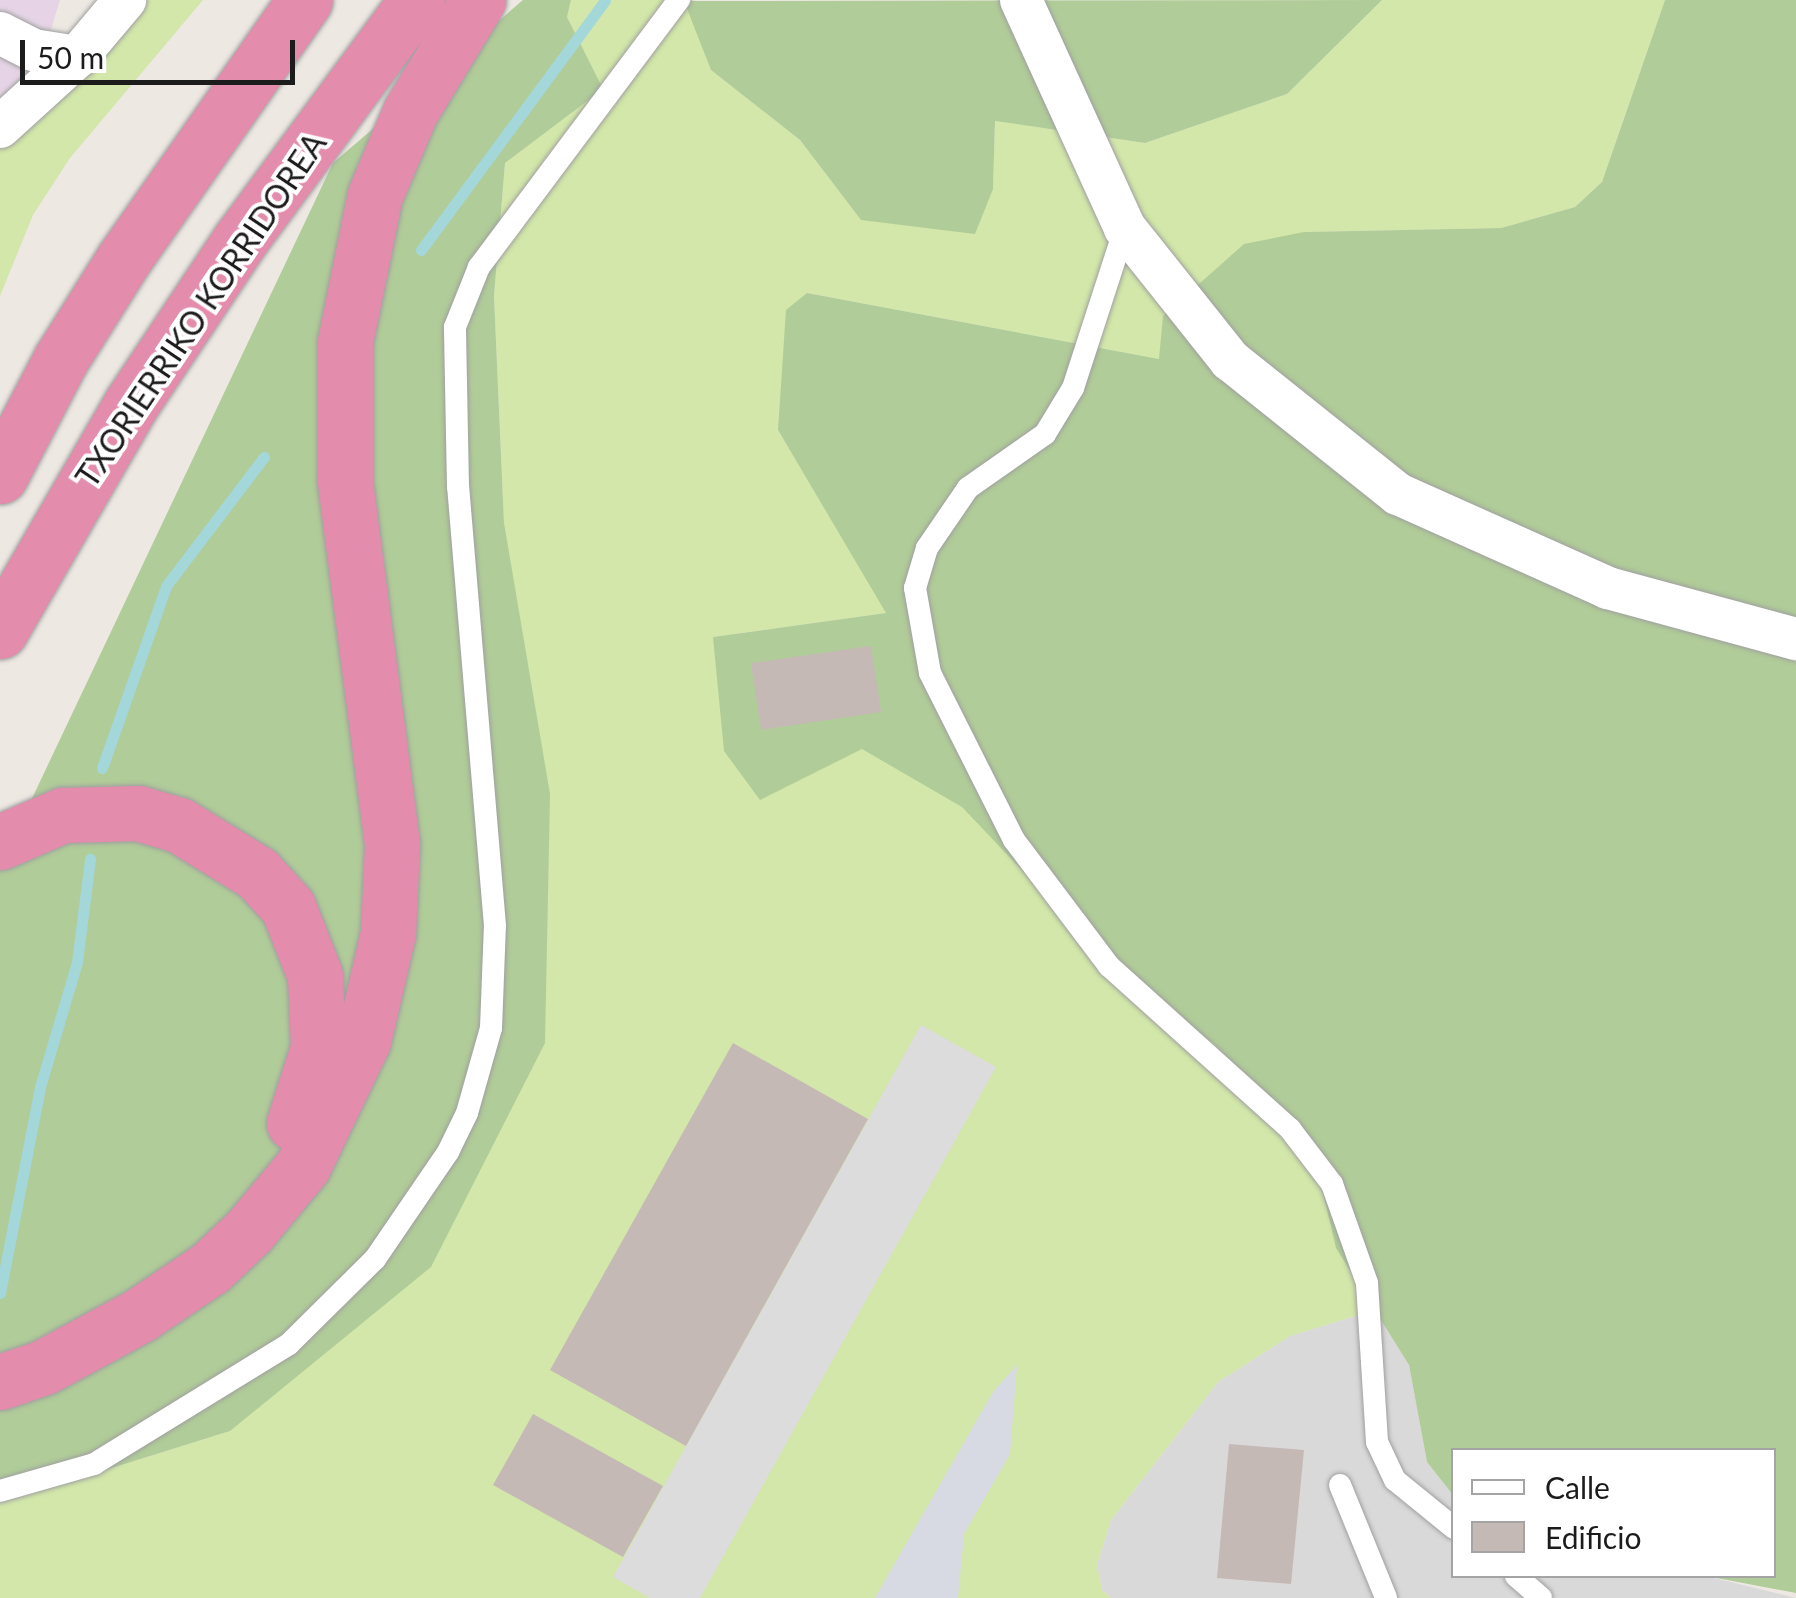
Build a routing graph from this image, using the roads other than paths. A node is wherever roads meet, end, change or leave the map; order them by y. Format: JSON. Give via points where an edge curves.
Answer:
{"nodes":[{"id":1,"x":126,"y":0,"type":"edge"},
{"id":2,"x":305,"y":0,"type":"edge"},
{"id":3,"x":418,"y":0,"type":"edge"},
{"id":4,"x":478,"y":0,"type":"edge"},
{"id":5,"x":679,"y":0,"type":"edge"},
{"id":6,"x":1021,"y":0,"type":"edge"},
{"id":7,"x":0,"y":33,"type":"edge"},
{"id":8,"x":76,"y":57,"type":"junction"},
{"id":9,"x":0,"y":128,"type":"edge"},
{"id":10,"x":1125,"y":228,"type":"junction"},
{"id":11,"x":61,"y":359,"type":"junction"},
{"id":12,"x":0,"y":447,"type":"edge"},
{"id":13,"x":0,"y":476,"type":"edge"},
{"id":14,"x":0,"y":631,"type":"edge"},
{"id":15,"x":1796,"y":639,"type":"edge"},
{"id":16,"x":0,"y":842,"type":"edge"},
{"id":17,"x":140,"y":1315,"type":"junction"},
{"id":18,"x":0,"y":1382,"type":"edge"},
{"id":19,"x":1340,"y":1485,"type":"dead end"},
{"id":20,"x":0,"y":1491,"type":"edge"},
{"id":21,"x":1451,"y":1526,"type":"edge"},
{"id":22,"x":1518,"y":1578,"type":"edge"},
{"id":23,"x":1386,"y":1598,"type":"edge"},
{"id":24,"x":1541,"y":1598,"type":"edge"}],
"edges":[{"from":1,"to":8,"type":"street"},
{"from":2,"to":11,"type":"highway"},
{"from":3,"to":14,"type":"highway","name":"TXORIERRIKO KORRIDOREA","via":[[240,240],[131,404]]},
{"from":4,"to":17,"type":"highway","via":[[410,112],[376,195],[345,342],[345,480],[390,799],[391,891],[382,969],[344,1086],[303,1166],[210,1268]]},
{"from":5,"to":20,"type":"lane","via":[[478,267],[456,327],[457,470],[496,958],[491,1028],[467,1114],[375,1259],[288,1344],[104,1459]]},
{"from":6,"to":10,"type":"street"},
{"from":7,"to":8,"type":"street","via":[[32,50]]},
{"from":8,"to":9,"type":"street"},
{"from":10,"to":15,"type":"street","via":[[1230,360],[1398,494],[1608,588]]},
{"from":10,"to":21,"type":"lane","via":[[1073,388],[1045,434],[968,488],[926,548],[915,588],[930,673],[1014,840],[1110,966],[1290,1129],[1332,1184],[1366,1283],[1384,1462],[1409,1495]]},
{"from":11,"to":12,"type":"highway"},
{"from":11,"to":13,"type":"highway"},
{"from":16,"to":17,"type":"highway","via":[[63,815],[106,810],[178,825],[267,884],[303,936],[315,976],[318,1048],[294,1123],[259,1182]]},
{"from":17,"to":18,"type":"highway","via":[[44,1368]]},
{"from":19,"to":23,"type":"lane"},
{"from":22,"to":24,"type":"lane"}]}
